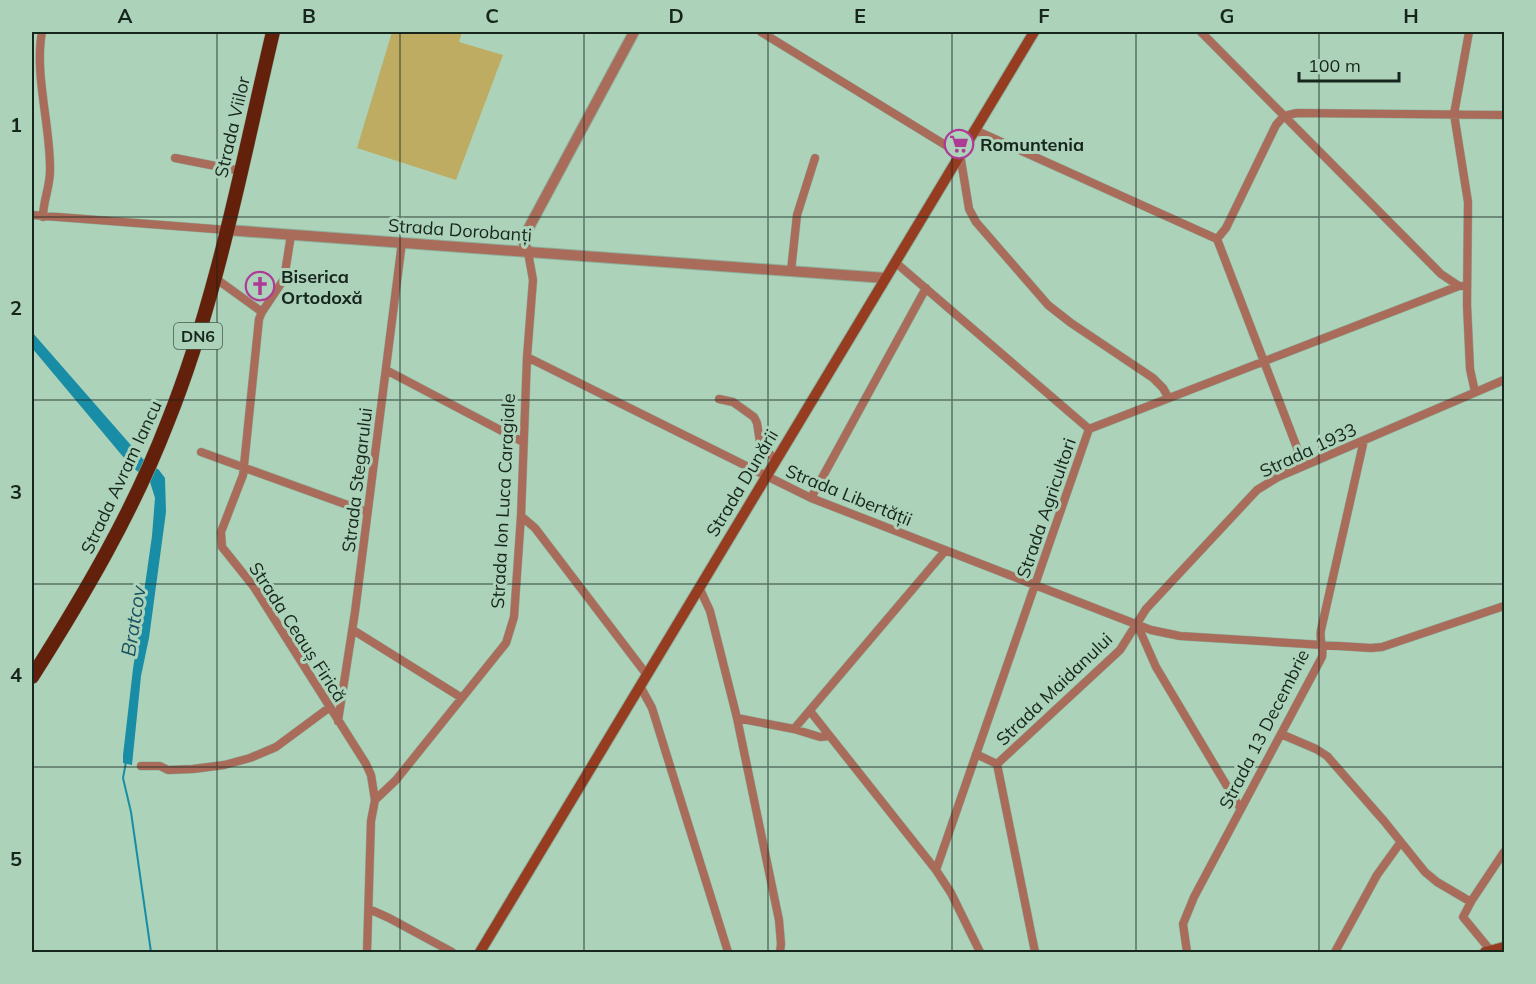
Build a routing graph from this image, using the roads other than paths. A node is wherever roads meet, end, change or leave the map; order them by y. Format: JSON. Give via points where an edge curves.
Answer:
{"nodes":[{"id":1,"x":42,"y":32,"type":"edge"},
{"id":2,"x":273,"y":32,"type":"edge"},
{"id":3,"x":634,"y":32,"type":"edge"},
{"id":4,"x":761,"y":32,"type":"edge"},
{"id":5,"x":1034,"y":32,"type":"edge"},
{"id":6,"x":1201,"y":32,"type":"edge"},
{"id":7,"x":1468,"y":32,"type":"edge"},
{"id":8,"x":1454,"y":114,"type":"junction"},
{"id":9,"x":1504,"y":115,"type":"edge"},
{"id":10,"x":1284,"y":116,"type":"junction"},
{"id":11,"x":975,"y":130,"type":"junction"},
{"id":12,"x":960,"y":154,"type":"junction"},
{"id":13,"x":175,"y":158,"type":"dead end"},
{"id":14,"x":815,"y":158,"type":"dead end"},
{"id":15,"x":241,"y":171,"type":"junction"},
{"id":16,"x":32,"y":215,"type":"edge"},
{"id":17,"x":43,"y":217,"type":"junction"},
{"id":18,"x":227,"y":230,"type":"junction"},
{"id":19,"x":291,"y":235,"type":"junction"},
{"id":20,"x":1217,"y":239,"type":"junction"},
{"id":21,"x":402,"y":242,"type":"junction"},
{"id":22,"x":528,"y":252,"type":"junction"},
{"id":23,"x":895,"y":262,"type":"junction"},
{"id":24,"x":791,"y":271,"type":"junction"},
{"id":25,"x":885,"y":278,"type":"junction"},
{"id":26,"x":215,"y":279,"type":"junction"},
{"id":27,"x":1463,"y":286,"type":"junction"},
{"id":28,"x":926,"y":288,"type":"junction"},
{"id":29,"x":262,"y":312,"type":"junction"},
{"id":30,"x":527,"y":357,"type":"junction"},
{"id":31,"x":1263,"y":361,"type":"junction"},
{"id":32,"x":386,"y":370,"type":"junction"},
{"id":33,"x":1504,"y":380,"type":"edge"},
{"id":34,"x":1475,"y":392,"type":"junction"},
{"id":35,"x":1168,"y":397,"type":"junction"},
{"id":36,"x":719,"y":399,"type":"dead end"},
{"id":37,"x":1089,"y":429,"type":"junction"},
{"id":38,"x":1364,"y":440,"type":"junction"},
{"id":39,"x":524,"y":442,"type":"junction"},
{"id":40,"x":201,"y":452,"type":"dead end"},
{"id":41,"x":775,"y":460,"type":"junction"},
{"id":42,"x":1304,"y":466,"type":"junction"},
{"id":43,"x":244,"y":468,"type":"junction"},
{"id":44,"x":766,"y":477,"type":"junction"},
{"id":45,"x":811,"y":498,"type":"junction"},
{"id":46,"x":367,"y":512,"type":"junction"},
{"id":47,"x":521,"y":516,"type":"junction"},
{"id":48,"x":945,"y":551,"type":"junction"},
{"id":49,"x":1034,"y":586,"type":"junction"},
{"id":50,"x":699,"y":587,"type":"junction"},
{"id":51,"x":1504,"y":606,"type":"edge"},
{"id":52,"x":1137,"y":624,"type":"junction"},
{"id":53,"x":353,"y":630,"type":"junction"},
{"id":54,"x":1320,"y":644,"type":"junction"},
{"id":55,"x":646,"y":675,"type":"junction"},
{"id":56,"x":32,"y":677,"type":"edge"},
{"id":57,"x":640,"y":686,"type":"junction"},
{"id":58,"x":462,"y":698,"type":"junction"},
{"id":59,"x":330,"y":707,"type":"junction"},
{"id":60,"x":810,"y":711,"type":"junction"},
{"id":61,"x":737,"y":718,"type":"junction"},
{"id":62,"x":338,"y":721,"type":"junction"},
{"id":63,"x":794,"y":729,"type":"junction"},
{"id":64,"x":1281,"y":734,"type":"junction"},
{"id":65,"x":829,"y":736,"type":"junction"},
{"id":66,"x":976,"y":754,"type":"junction"},
{"id":67,"x":997,"y":764,"type":"junction"},
{"id":68,"x":141,"y":766,"type":"dead end"},
{"id":69,"x":375,"y":800,"type":"junction"},
{"id":70,"x":1240,"y":808,"type":"junction"},
{"id":71,"x":1400,"y":843,"type":"junction"},
{"id":72,"x":1504,"y":852,"type":"edge"},
{"id":73,"x":936,"y":870,"type":"junction"},
{"id":74,"x":1471,"y":902,"type":"junction"},
{"id":75,"x":369,"y":909,"type":"junction"},
{"id":76,"x":1504,"y":947,"type":"edge"},
{"id":77,"x":367,"y":952,"type":"edge"},
{"id":78,"x":452,"y":952,"type":"edge"},
{"id":79,"x":480,"y":952,"type":"edge"},
{"id":80,"x":728,"y":952,"type":"edge"},
{"id":81,"x":780,"y":952,"type":"edge"},
{"id":82,"x":980,"y":952,"type":"edge"},
{"id":83,"x":1035,"y":952,"type":"edge"},
{"id":84,"x":1187,"y":952,"type":"edge"},
{"id":85,"x":1335,"y":952,"type":"edge"},
{"id":86,"x":1488,"y":952,"type":"edge"}],
"edges":[{"from":1,"to":17,"type":"street","via":[[50,169]]},
{"from":2,"to":15,"type":"highway","name":"Strada Viilor","number":"DN6"},
{"from":3,"to":22,"type":"street","name":"Strada Ion Luca Caragiale","via":[[526,233],[524,244]]},
{"from":4,"to":12,"type":"street"},
{"from":5,"to":11,"type":"main road","name":"Strada Dunării"},
{"from":6,"to":10,"type":"street"},
{"from":7,"to":8,"type":"street"},
{"from":8,"to":9,"type":"street"},
{"from":8,"to":10,"type":"street"},
{"from":8,"to":27,"type":"street","via":[[1468,202]]},
{"from":10,"to":20,"type":"street"},
{"from":10,"to":27,"type":"street","via":[[1441,274]]},
{"from":11,"to":12,"type":"main road","name":"Strada Dunării"},
{"from":11,"to":20,"type":"street"},
{"from":12,"to":23,"type":"main road","name":"Strada Dunării"},
{"from":12,"to":35,"type":"street","via":[[969,209],[976,222],[1048,305],[1153,378]]},
{"from":13,"to":15,"type":"street"},
{"from":14,"to":24,"type":"street","via":[[797,215]]},
{"from":15,"to":18,"type":"highway","name":"Strada Viilor","number":"DN6"},
{"from":16,"to":17,"type":"street","name":"Strada Dorobanți"},
{"from":17,"to":18,"type":"street","name":"Strada Dorobanți"},
{"from":18,"to":19,"type":"street","name":"Strada Dorobanți"},
{"from":18,"to":26,"type":"highway","name":"Strada Avram Iancu","number":"DN6"},
{"from":19,"to":21,"type":"street","name":"Strada Dorobanți"},
{"from":19,"to":29,"type":"street","name":"Strada Ceauș Firică","via":[[284,279]]},
{"from":20,"to":31,"type":"street"},
{"from":21,"to":22,"type":"street","name":"Strada Dorobanți"},
{"from":21,"to":32,"type":"street","name":"Strada Stegarului"},
{"from":22,"to":24,"type":"street","name":"Strada Dorobanți"},
{"from":22,"to":30,"type":"street","name":"Strada Ion Luca Caragiale","via":[[533,280]]},
{"from":23,"to":25,"type":"main road","name":"Strada Dunării"},
{"from":23,"to":28,"type":"street"},
{"from":24,"to":25,"type":"street","name":"Strada Dorobanți"},
{"from":25,"to":41,"type":"main road","name":"Strada Dunării"},
{"from":26,"to":29,"type":"street"},
{"from":26,"to":56,"type":"highway","name":"Strada Avram Iancu","number":"DN6","via":[[192,356],[154,458],[101,564]]},
{"from":27,"to":31,"type":"street","name":"Strada Agricultori"},
{"from":27,"to":34,"type":"street"},
{"from":28,"to":37,"type":"street"},
{"from":28,"to":45,"type":"street"},
{"from":29,"to":43,"type":"street","name":"Strada Ceauș Firică"},
{"from":30,"to":39,"type":"street","name":"Strada Ion Luca Caragiale"},
{"from":30,"to":44,"type":"street","name":"Strada Libertății"},
{"from":31,"to":35,"type":"street","name":"Strada Agricultori"},
{"from":31,"to":42,"type":"street"},
{"from":32,"to":39,"type":"street"},
{"from":32,"to":46,"type":"street","name":"Strada Stegarului"},
{"from":33,"to":34,"type":"street","name":"Strada 1933"},
{"from":34,"to":38,"type":"street","name":"Strada 1933"},
{"from":35,"to":37,"type":"street","name":"Strada Agricultori"},
{"from":36,"to":41,"type":"street","via":[[733,402],[754,417],[760,442]]},
{"from":37,"to":49,"type":"street","name":"Strada Agricultori"},
{"from":38,"to":42,"type":"street","name":"Strada 1933"},
{"from":38,"to":54,"type":"street","name":"Strada 13 Decembrie"},
{"from":39,"to":47,"type":"street","name":"Strada Ion Luca Caragiale"},
{"from":40,"to":43,"type":"street"},
{"from":41,"to":44,"type":"main road","name":"Strada Dunării"},
{"from":42,"to":52,"type":"street","name":"Strada 1933","via":[[1257,490],[1146,609]]},
{"from":43,"to":46,"type":"street"},
{"from":43,"to":59,"type":"street","name":"Strada Ceauș Firică","via":[[221,532],[222,547],[255,587]]},
{"from":44,"to":45,"type":"street","name":"Strada Libertății"},
{"from":44,"to":50,"type":"main road","name":"Strada Dunării"},
{"from":45,"to":48,"type":"street","name":"Strada Libertății"},
{"from":46,"to":53,"type":"street","name":"Strada Stegarului"},
{"from":47,"to":55,"type":"street","via":[[535,528]]},
{"from":47,"to":58,"type":"street","name":"Strada Ion Luca Caragiale","via":[[511,630],[506,643]]},
{"from":48,"to":49,"type":"street","name":"Strada Libertății"},
{"from":48,"to":60,"type":"street"},
{"from":49,"to":52,"type":"street","name":"Strada Libertății"},
{"from":49,"to":66,"type":"street","name":"Strada Agricultori"},
{"from":50,"to":55,"type":"main road","name":"Strada Dunării"},
{"from":50,"to":61,"type":"street","via":[[710,610]]},
{"from":51,"to":54,"type":"street","name":"Strada Libertății","via":[[1382,647]]},
{"from":52,"to":54,"type":"street","name":"Strada Libertății","via":[[1180,636]]},
{"from":52,"to":67,"type":"street","name":"Strada Maidanului","via":[[1120,650]]},
{"from":52,"to":70,"type":"street"},
{"from":53,"to":58,"type":"street"},
{"from":53,"to":62,"type":"street","name":"Strada Stegarului"},
{"from":54,"to":64,"type":"street","name":"Strada 13 Decembrie","via":[[1322,657]]},
{"from":55,"to":57,"type":"main road","name":"Strada Dunării"},
{"from":57,"to":79,"type":"main road","name":"Strada Dunării"},
{"from":57,"to":80,"type":"street","via":[[652,708]]},
{"from":58,"to":69,"type":"street","name":"Strada Ion Luca Caragiale"},
{"from":59,"to":62,"type":"street","name":"Strada Ceauș Firică"},
{"from":59,"to":68,"type":"street","via":[[276,747],[250,758],[193,769]]},
{"from":60,"to":63,"type":"street"},
{"from":60,"to":65,"type":"street"},
{"from":61,"to":63,"type":"street"},
{"from":61,"to":81,"type":"street","via":[[779,920]]},
{"from":62,"to":69,"type":"street","name":"Strada Ceauș Firică","via":[[366,764]]},
{"from":63,"to":65,"type":"street"},
{"from":64,"to":70,"type":"street","name":"Strada 13 Decembrie"},
{"from":64,"to":71,"type":"street","via":[[1327,756]]},
{"from":65,"to":73,"type":"street"},
{"from":66,"to":67,"type":"street"},
{"from":66,"to":73,"type":"street","name":"Strada Agricultori"},
{"from":67,"to":83,"type":"street","name":"Strada Maidanului"},
{"from":69,"to":75,"type":"street"},
{"from":70,"to":84,"type":"street","name":"Strada 13 Decembrie","via":[[1186,916]]},
{"from":71,"to":74,"type":"street","via":[[1431,877]]},
{"from":71,"to":85,"type":"street","via":[[1377,875]]},
{"from":72,"to":74,"type":"street"},
{"from":73,"to":82,"type":"street"},
{"from":74,"to":86,"type":"street","via":[[1463,917]]},
{"from":75,"to":77,"type":"street"},
{"from":75,"to":78,"type":"street"},
{"from":76,"to":86,"type":"main road"}]}
